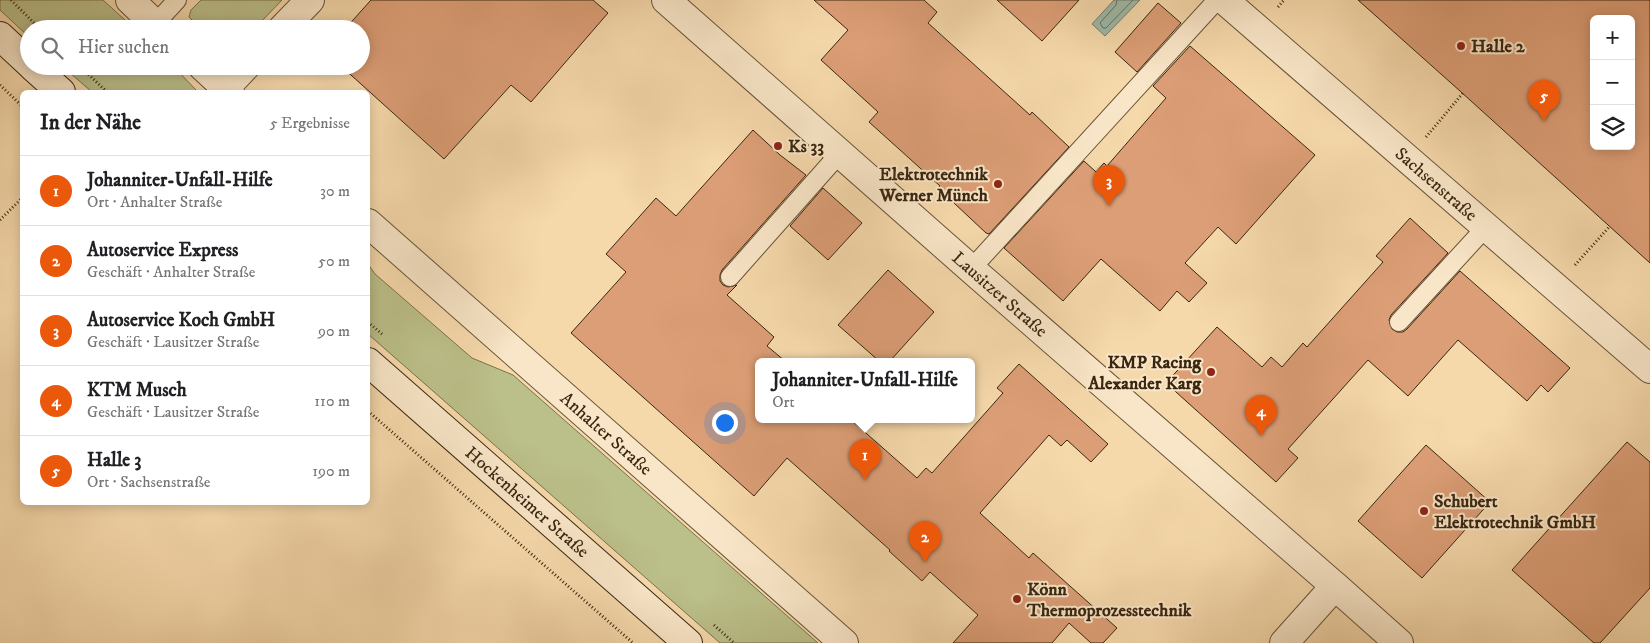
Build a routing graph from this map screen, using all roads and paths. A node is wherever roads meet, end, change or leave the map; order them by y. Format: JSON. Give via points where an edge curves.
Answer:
{"nodes":[{"id":1,"x":10,"y":0,"type":"edge"},
{"id":2,"x":130,"y":0,"type":"edge"},
{"id":3,"x":177,"y":0,"type":"edge"},
{"id":4,"x":310,"y":0,"type":"edge"},
{"id":5,"x":666,"y":0,"type":"edge"},
{"id":6,"x":1217,"y":0,"type":"edge"},
{"id":7,"x":1224,"y":0,"type":"edge"},
{"id":8,"x":1284,"y":0,"type":"edge"},
{"id":9,"x":1276,"y":10,"type":"dead end"},
{"id":10,"x":31,"y":20,"type":"edge"},
{"id":11,"x":152,"y":20,"type":"edge"},
{"id":12,"x":162,"y":20,"type":"edge"},
{"id":13,"x":291,"y":20,"type":"edge"},
{"id":14,"x":0,"y":36,"type":"edge"},
{"id":15,"x":20,"y":55,"type":"edge"},
{"id":16,"x":42,"y":75,"type":"edge"},
{"id":17,"x":89,"y":75,"type":"edge"},
{"id":18,"x":212,"y":75,"type":"edge"},
{"id":19,"x":239,"y":75,"type":"edge"},
{"id":20,"x":0,"y":85,"type":"edge"},
{"id":21,"x":59,"y":90,"type":"edge"},
{"id":22,"x":105,"y":90,"type":"edge"},
{"id":23,"x":228,"y":90,"type":"edge"},
{"id":24,"x":1463,"y":93,"type":"dead end"},
{"id":25,"x":20,"y":104,"type":"edge"},
{"id":26,"x":1424,"y":139,"type":"dead end"},
{"id":27,"x":840,"y":154,"type":"junction"},
{"id":28,"x":20,"y":200,"type":"edge"},
{"id":29,"x":0,"y":220,"type":"edge"},
{"id":30,"x":370,"y":225,"type":"edge"},
{"id":31,"x":1610,"y":226,"type":"dead end"},
{"id":32,"x":1486,"y":227,"type":"junction"},
{"id":33,"x":971,"y":269,"type":"junction"},
{"id":34,"x":1572,"y":269,"type":"dead end"},
{"id":35,"x":730,"y":277,"type":"dead end"},
{"id":36,"x":1399,"y":322,"type":"dead end"},
{"id":37,"x":370,"y":364,"type":"edge"},
{"id":38,"x":1650,"y":369,"type":"edge"},
{"id":39,"x":370,"y":413,"type":"edge"},
{"id":40,"x":1335,"y":586,"type":"junction"},
{"id":41,"x":633,"y":643,"type":"edge"},
{"id":42,"x":688,"y":643,"type":"edge"},
{"id":43,"x":844,"y":643,"type":"edge"},
{"id":44,"x":1284,"y":643,"type":"edge"},
{"id":45,"x":1399,"y":643,"type":"edge"}],
"edges":[{"from":1,"to":10,"type":"path"},
{"from":2,"to":11,"type":"street"},
{"from":3,"to":12,"type":"lane"},
{"from":4,"to":13,"type":"street"},
{"from":5,"to":27,"type":"street","name":"Lausitzer Straße"},
{"from":6,"to":33,"type":"lane"},
{"from":7,"to":32,"type":"street","name":"Sachsenstraße"},
{"from":8,"to":9,"type":"path"},
{"from":14,"to":15,"type":"street"},
{"from":16,"to":21,"type":"street"},
{"from":17,"to":22,"type":"path"},
{"from":18,"to":23,"type":"street"},
{"from":19,"to":23,"type":"street"},
{"from":20,"to":25,"type":"path"},
{"from":24,"to":26,"type":"path"},
{"from":27,"to":33,"type":"street","name":"Lausitzer Straße"},
{"from":27,"to":35,"type":"lane"},
{"from":28,"to":29,"type":"path"},
{"from":30,"to":43,"type":"street","name":"Anhalter Straße"},
{"from":31,"to":34,"type":"path"},
{"from":32,"to":36,"type":"lane"},
{"from":32,"to":38,"type":"street","name":"Sachsenstraße"},
{"from":33,"to":40,"type":"street","name":"Lausitzer Straße"},
{"from":37,"to":42,"type":"street","name":"Hockenheimer Straße"},
{"from":39,"to":41,"type":"path"},
{"from":40,"to":44,"type":"street"},
{"from":40,"to":45,"type":"street","name":"Lausitzer Straße"}]}
